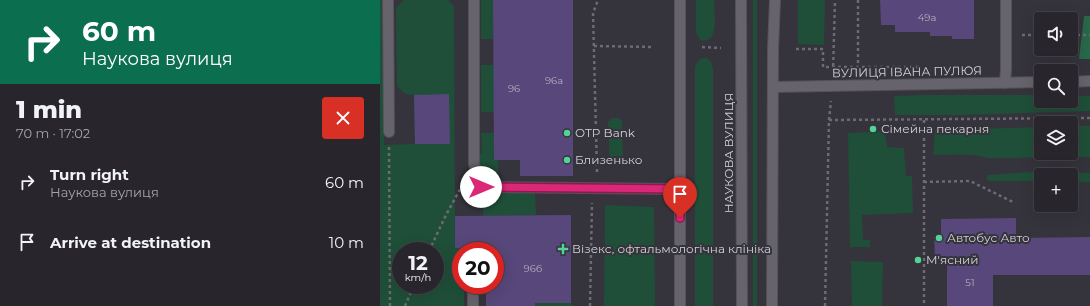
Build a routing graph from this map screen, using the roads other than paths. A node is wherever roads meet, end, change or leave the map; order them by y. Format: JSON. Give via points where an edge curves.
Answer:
{"nodes":[{"id":1,"x":388,"y":0,"type":"edge"},
{"id":2,"x":474,"y":0,"type":"edge"},
{"id":3,"x":680,"y":0,"type":"edge"},
{"id":4,"x":741,"y":0,"type":"edge"},
{"id":5,"x":775,"y":0,"type":"edge"},
{"id":6,"x":1006,"y":0,"type":"edge"},
{"id":7,"x":1090,"y":81,"type":"edge"},
{"id":8,"x":1034,"y":82,"type":"edge"},
{"id":9,"x":1078,"y":82,"type":"edge"},
{"id":10,"x":1004,"y":83,"type":"junction"},
{"id":11,"x":773,"y":87,"type":"junction"},
{"id":12,"x":389,"y":132,"type":"road end"},
{"id":13,"x":680,"y":189,"type":"junction"},
{"id":14,"x":473,"y":294,"type":"edge"},
{"id":15,"x":473,"y":306,"type":"edge"},
{"id":16,"x":680,"y":306,"type":"edge"},
{"id":17,"x":742,"y":306,"type":"edge"},
{"id":18,"x":772,"y":306,"type":"edge"}],
"edges":[{"from":1,"to":12,"type":"main road"},
{"from":2,"to":13,"type":"main road","via":[[474,164],[481,187]]},
{"from":3,"to":13,"type":"main road"},
{"from":4,"to":17,"type":"main road","name":"НАУКОВА ВУЛИЦЯ"},
{"from":5,"to":11,"type":"main road"},
{"from":6,"to":10,"type":"main road"},
{"from":7,"to":9,"type":"main road"},
{"from":8,"to":10,"type":"main road","name":"ВУЛИЦЯ ІВАНА ПУЛЮЯ"},
{"from":10,"to":11,"type":"main road","name":"ВУЛИЦЯ ІВАНА ПУЛЮЯ"},
{"from":11,"to":18,"type":"main road"},
{"from":13,"to":16,"type":"main road"},
{"from":14,"to":15,"type":"main road"}]}
